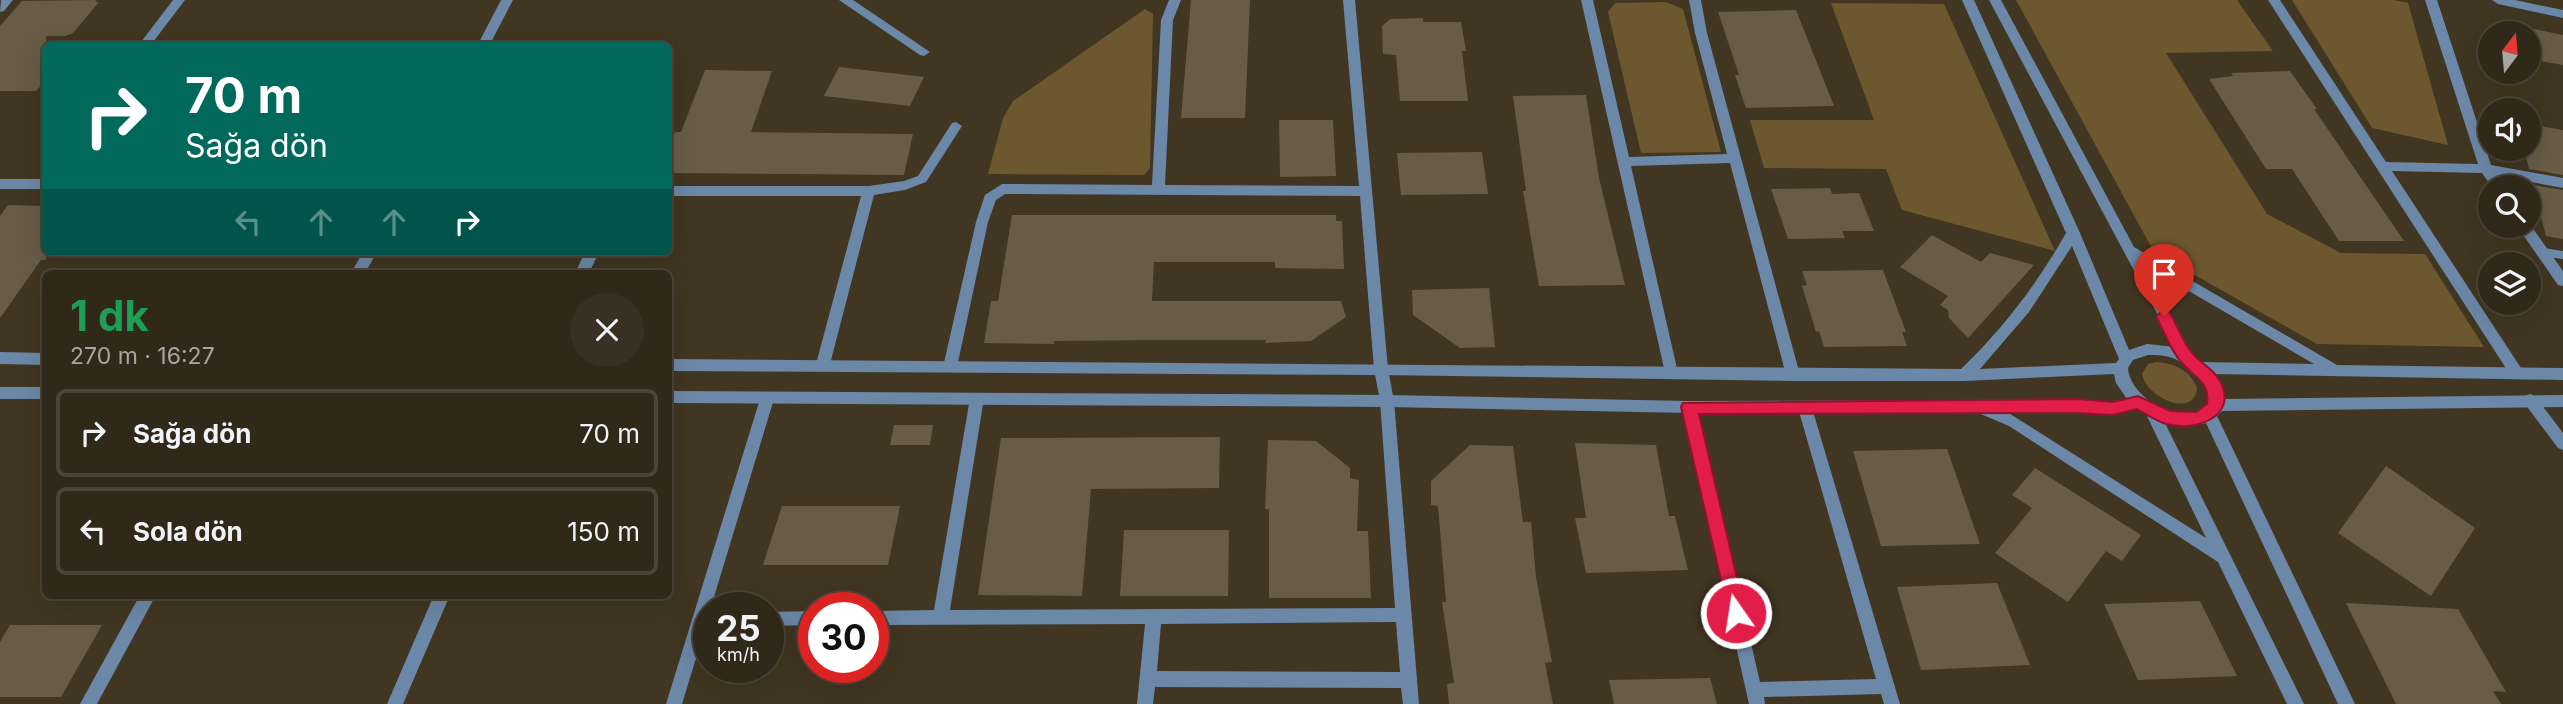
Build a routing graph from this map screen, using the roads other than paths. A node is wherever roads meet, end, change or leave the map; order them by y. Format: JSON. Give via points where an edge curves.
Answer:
{"nodes":[{"id":1,"x":7,"y":0,"type":"edge"},
{"id":2,"x":179,"y":0,"type":"edge"},
{"id":3,"x":507,"y":0,"type":"edge"},
{"id":4,"x":845,"y":0,"type":"edge"},
{"id":5,"x":1175,"y":0,"type":"edge"},
{"id":6,"x":1349,"y":0,"type":"edge"},
{"id":7,"x":1587,"y":0,"type":"edge"},
{"id":8,"x":1695,"y":0,"type":"edge"},
{"id":9,"x":1968,"y":0,"type":"edge"},
{"id":10,"x":1995,"y":0,"type":"edge"},
{"id":11,"x":2274,"y":0,"type":"edge"},
{"id":12,"x":2431,"y":0,"type":"edge"},
{"id":13,"x":2498,"y":0,"type":"edge"},
{"id":14,"x":0,"y":8,"type":"edge"},
{"id":15,"x":2563,"y":14,"type":"edge"},
{"id":16,"x":147,"y":42,"type":"edge"},
{"id":17,"x":485,"y":42,"type":"edge"},
{"id":18,"x":923,"y":51,"type":"dead end"},
{"id":19,"x":956,"y":126,"type":"dead end"},
{"id":20,"x":1734,"y":158,"type":"junction"},
{"id":21,"x":1624,"y":162,"type":"junction"},
{"id":22,"x":2382,"y":166,"type":"junction"},
{"id":23,"x":2486,"y":169,"type":"junction"},
{"id":24,"x":2490,"y":175,"type":"edge"},
{"id":25,"x":2563,"y":183,"type":"edge"},
{"id":26,"x":40,"y":184,"type":"edge"},
{"id":27,"x":1,"y":185,"type":"edge"},
{"id":28,"x":1158,"y":190,"type":"junction"},
{"id":29,"x":672,"y":191,"type":"edge"},
{"id":30,"x":869,"y":191,"type":"junction"},
{"id":31,"x":1365,"y":191,"type":"junction"},
{"id":32,"x":2073,"y":233,"type":"junction"},
{"id":33,"x":2533,"y":238,"type":"edge"},
{"id":34,"x":2129,"y":250,"type":"junction"},
{"id":35,"x":2543,"y":252,"type":"junction"},
{"id":36,"x":2563,"y":255,"type":"edge"},
{"id":37,"x":2563,"y":281,"type":"edge"},
{"id":38,"x":0,"y":358,"type":"edge"},
{"id":39,"x":42,"y":359,"type":"edge"},
{"id":40,"x":2123,"y":363,"type":"junction"},
{"id":41,"x":823,"y":364,"type":"junction"},
{"id":42,"x":2194,"y":364,"type":"junction"},
{"id":43,"x":672,"y":365,"type":"edge"},
{"id":44,"x":950,"y":367,"type":"junction"},
{"id":45,"x":1381,"y":369,"type":"junction"},
{"id":46,"x":2334,"y":369,"type":"junction"},
{"id":47,"x":2516,"y":372,"type":"junction"},
{"id":48,"x":1671,"y":373,"type":"junction"},
{"id":49,"x":2563,"y":374,"type":"edge"},
{"id":50,"x":1793,"y":375,"type":"junction"},
{"id":51,"x":1964,"y":375,"type":"junction"},
{"id":52,"x":0,"y":393,"type":"edge"},
{"id":53,"x":42,"y":393,"type":"edge"},
{"id":54,"x":672,"y":397,"type":"edge"},
{"id":55,"x":977,"y":398,"type":"junction"},
{"id":56,"x":767,"y":399,"type":"junction"},
{"id":57,"x":2530,"y":400,"type":"junction"},
{"id":58,"x":1387,"y":401,"type":"junction"},
{"id":59,"x":2563,"y":401,"type":"edge"},
{"id":60,"x":2138,"y":402,"type":"junction"},
{"id":61,"x":1957,"y":406,"type":"junction"},
{"id":62,"x":1689,"y":407,"type":"junction"},
{"id":63,"x":1805,"y":408,"type":"junction"},
{"id":64,"x":2212,"y":410,"type":"junction"},
{"id":65,"x":2152,"y":412,"type":"junction"},
{"id":66,"x":2563,"y":444,"type":"edge"},
{"id":67,"x":2224,"y":559,"type":"junction"},
{"id":68,"x":712,"y":592,"type":"edge"},
{"id":69,"x":146,"y":599,"type":"edge"},
{"id":70,"x":440,"y":599,"type":"edge"},
{"id":71,"x":1403,"y":615,"type":"junction"},
{"id":72,"x":1154,"y":617,"type":"junction"},
{"id":73,"x":889,"y":618,"type":"edge"},
{"id":74,"x":941,"y":618,"type":"junction"},
{"id":75,"x":693,"y":650,"type":"edge"},
{"id":76,"x":1147,"y":679,"type":"junction"},
{"id":77,"x":1409,"y":680,"type":"junction"},
{"id":78,"x":1887,"y":687,"type":"junction"},
{"id":79,"x":1755,"y":697,"type":"edge"},
{"id":80,"x":88,"y":704,"type":"edge"},
{"id":81,"x":395,"y":704,"type":"edge"},
{"id":82,"x":674,"y":704,"type":"edge"},
{"id":83,"x":1145,"y":704,"type":"edge"},
{"id":84,"x":1411,"y":704,"type":"edge"},
{"id":85,"x":1892,"y":704,"type":"edge"},
{"id":86,"x":2296,"y":704,"type":"edge"},
{"id":87,"x":2347,"y":704,"type":"edge"}],
"edges":[{"from":1,"to":14,"type":"street"},
{"from":2,"to":16,"type":"street"},
{"from":3,"to":17,"type":"street"},
{"from":4,"to":18,"type":"street"},
{"from":5,"to":28,"type":"street","via":[[1167,20]]},
{"from":6,"to":31,"type":"street"},
{"from":7,"to":21,"type":"street"},
{"from":8,"to":20,"type":"street"},
{"from":9,"to":32,"type":"street"},
{"from":10,"to":34,"type":"street"},
{"from":11,"to":22,"type":"street"},
{"from":12,"to":23,"type":"street"},
{"from":13,"to":15,"type":"street"},
{"from":19,"to":30,"type":"street","via":[[922,179]]},
{"from":20,"to":21,"type":"street"},
{"from":20,"to":50,"type":"street"},
{"from":21,"to":48,"type":"street"},
{"from":22,"to":23,"type":"street"},
{"from":22,"to":47,"type":"street"},
{"from":23,"to":24,"type":"street"},
{"from":23,"to":25,"type":"street"},
{"from":26,"to":27,"type":"street"},
{"from":28,"to":31,"type":"street"},
{"from":28,"to":44,"type":"street","via":[[1002,189],[990,198]]},
{"from":29,"to":30,"type":"street"},
{"from":30,"to":41,"type":"street"},
{"from":31,"to":45,"type":"street"},
{"from":32,"to":40,"type":"street"},
{"from":32,"to":51,"type":"street","via":[[2049,276],[2000,342]]},
{"from":33,"to":35,"type":"street"},
{"from":34,"to":42,"type":"street"},
{"from":34,"to":46,"type":"street"},
{"from":35,"to":36,"type":"lane"},
{"from":35,"to":37,"type":"street"},
{"from":38,"to":39,"type":"street"},
{"from":40,"to":42,"type":"street","via":[[2134,352],[2147,349],[2162,350]]},
{"from":40,"to":51,"type":"street"},
{"from":40,"to":60,"type":"street","via":[[2121,379]]},
{"from":41,"to":43,"type":"street"},
{"from":41,"to":44,"type":"street"},
{"from":42,"to":46,"type":"street"},
{"from":42,"to":64,"type":"street","via":[[2213,383],[2217,395]]},
{"from":44,"to":45,"type":"street"},
{"from":45,"to":48,"type":"street"},
{"from":45,"to":58,"type":"street"},
{"from":46,"to":47,"type":"street"},
{"from":47,"to":49,"type":"street"},
{"from":48,"to":50,"type":"street"},
{"from":50,"to":51,"type":"street"},
{"from":52,"to":53,"type":"street"},
{"from":54,"to":56,"type":"street"},
{"from":55,"to":56,"type":"street"},
{"from":55,"to":58,"type":"street"},
{"from":55,"to":74,"type":"street"},
{"from":56,"to":68,"type":"street"},
{"from":57,"to":59,"type":"street"},
{"from":57,"to":64,"type":"street"},
{"from":57,"to":66,"type":"street"},
{"from":58,"to":62,"type":"street"},
{"from":58,"to":71,"type":"street"},
{"from":60,"to":61,"type":"street","via":[[2113,409]]},
{"from":60,"to":65,"type":"street"},
{"from":61,"to":63,"type":"street"},
{"from":61,"to":67,"type":"street","via":[[1993,412],[2014,422]]},
{"from":62,"to":63,"type":"street"},
{"from":62,"to":79,"type":"street"},
{"from":63,"to":78,"type":"street"},
{"from":64,"to":65,"type":"street","via":[[2198,419],[2184,420]]},
{"from":64,"to":87,"type":"street"},
{"from":65,"to":67,"type":"street"},
{"from":67,"to":86,"type":"street"},
{"from":69,"to":80,"type":"street"},
{"from":70,"to":81,"type":"street"},
{"from":71,"to":72,"type":"street"},
{"from":71,"to":77,"type":"street"},
{"from":72,"to":74,"type":"street"},
{"from":72,"to":76,"type":"street"},
{"from":73,"to":74,"type":"street"},
{"from":75,"to":82,"type":"street"},
{"from":76,"to":77,"type":"street"},
{"from":76,"to":83,"type":"street"},
{"from":77,"to":84,"type":"street"},
{"from":78,"to":79,"type":"street"},
{"from":78,"to":85,"type":"street"}]}
